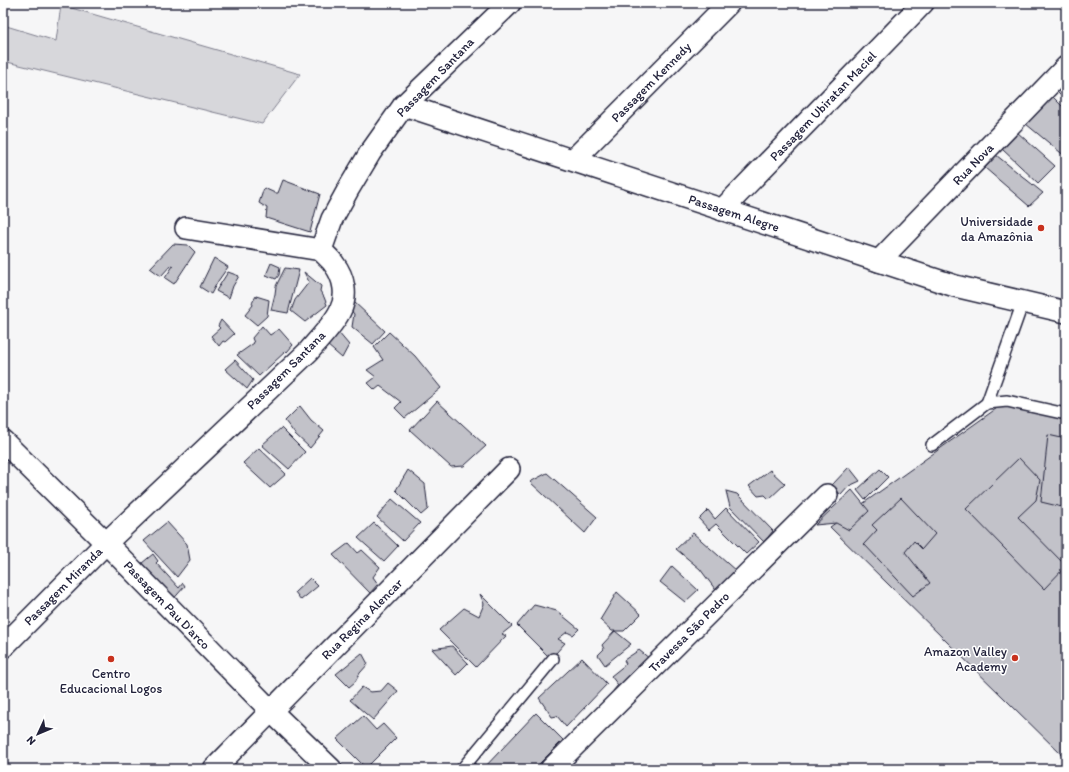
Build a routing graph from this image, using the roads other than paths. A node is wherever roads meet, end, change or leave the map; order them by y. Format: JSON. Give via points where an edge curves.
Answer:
{"nodes":[{"id":1,"x":510,"y":3,"type":"edge"},
{"id":2,"x":729,"y":3,"type":"edge"},
{"id":3,"x":924,"y":3,"type":"edge"},
{"id":4,"x":1066,"y":67,"type":"edge"},
{"id":5,"x":404,"y":105,"type":"junction"},
{"id":6,"x":573,"y":160,"type":"junction"},
{"id":7,"x":722,"y":210,"type":"junction"},
{"id":8,"x":186,"y":228,"type":"dead end"},
{"id":9,"x":321,"y":250,"type":"junction"},
{"id":10,"x":879,"y":261,"type":"junction"},
{"id":11,"x":1023,"y":302,"type":"junction"},
{"id":12,"x":1066,"y":312,"type":"edge"},
{"id":13,"x":987,"y":402,"type":"junction"},
{"id":14,"x":1066,"y":414,"type":"edge"},
{"id":15,"x":3,"y":441,"type":"edge"},
{"id":16,"x":932,"y":445,"type":"dead end"},
{"id":17,"x":510,"y":469,"type":"dead end"},
{"id":18,"x":827,"y":495,"type":"dead end"},
{"id":19,"x":106,"y":543,"type":"junction"},
{"id":20,"x":3,"y":646,"type":"edge"},
{"id":21,"x":553,"y":659,"type":"dead end"},
{"id":22,"x":271,"y":711,"type":"junction"},
{"id":23,"x":322,"y":766,"type":"edge"},
{"id":24,"x":214,"y":769,"type":"edge"},
{"id":25,"x":462,"y":769,"type":"edge"},
{"id":26,"x":551,"y":769,"type":"edge"}],
"edges":[{"from":1,"to":5,"type":"street","name":"Passagem Santana"},
{"from":2,"to":6,"type":"street","name":"Passagem Kennedy"},
{"from":3,"to":7,"type":"street","name":"Passagem Ubiratan Maciel"},
{"from":4,"to":10,"type":"street","name":"Rua Nova"},
{"from":5,"to":6,"type":"street","name":"Passagem Alegre"},
{"from":5,"to":9,"type":"street","name":"Passagem Santana","via":[[349,188],[332,219]]},
{"from":6,"to":7,"type":"street","name":"Passagem Alegre"},
{"from":7,"to":10,"type":"street","name":"Passagem Alegre"},
{"from":8,"to":9,"type":"street"},
{"from":9,"to":19,"type":"street","name":"Passagem Santana","via":[[334,263],[343,279],[344,298],[340,311],[328,328],[309,351]]},
{"from":10,"to":11,"type":"street","name":"Passagem Alegre","via":[[955,286]]},
{"from":11,"to":12,"type":"street","name":"Passagem Alegre"},
{"from":11,"to":13,"type":"lane"},
{"from":13,"to":14,"type":"lane","via":[[1007,402]]},
{"from":13,"to":16,"type":"lane"},
{"from":15,"to":19,"type":"street","name":"Passagem Pau D'arco"},
{"from":17,"to":22,"type":"street","name":"Rua Regina Alencar"},
{"from":18,"to":26,"type":"street","name":"Travessa São Pedro"},
{"from":19,"to":20,"type":"street","name":"Passagem Miranda"},
{"from":19,"to":22,"type":"street","name":"Passagem Pau D'arco"},
{"from":21,"to":25,"type":"lane"},
{"from":22,"to":23,"type":"street","name":"Passagem Pau D'arco"},
{"from":22,"to":24,"type":"street","name":"Rua Regina Alencar"}]}
